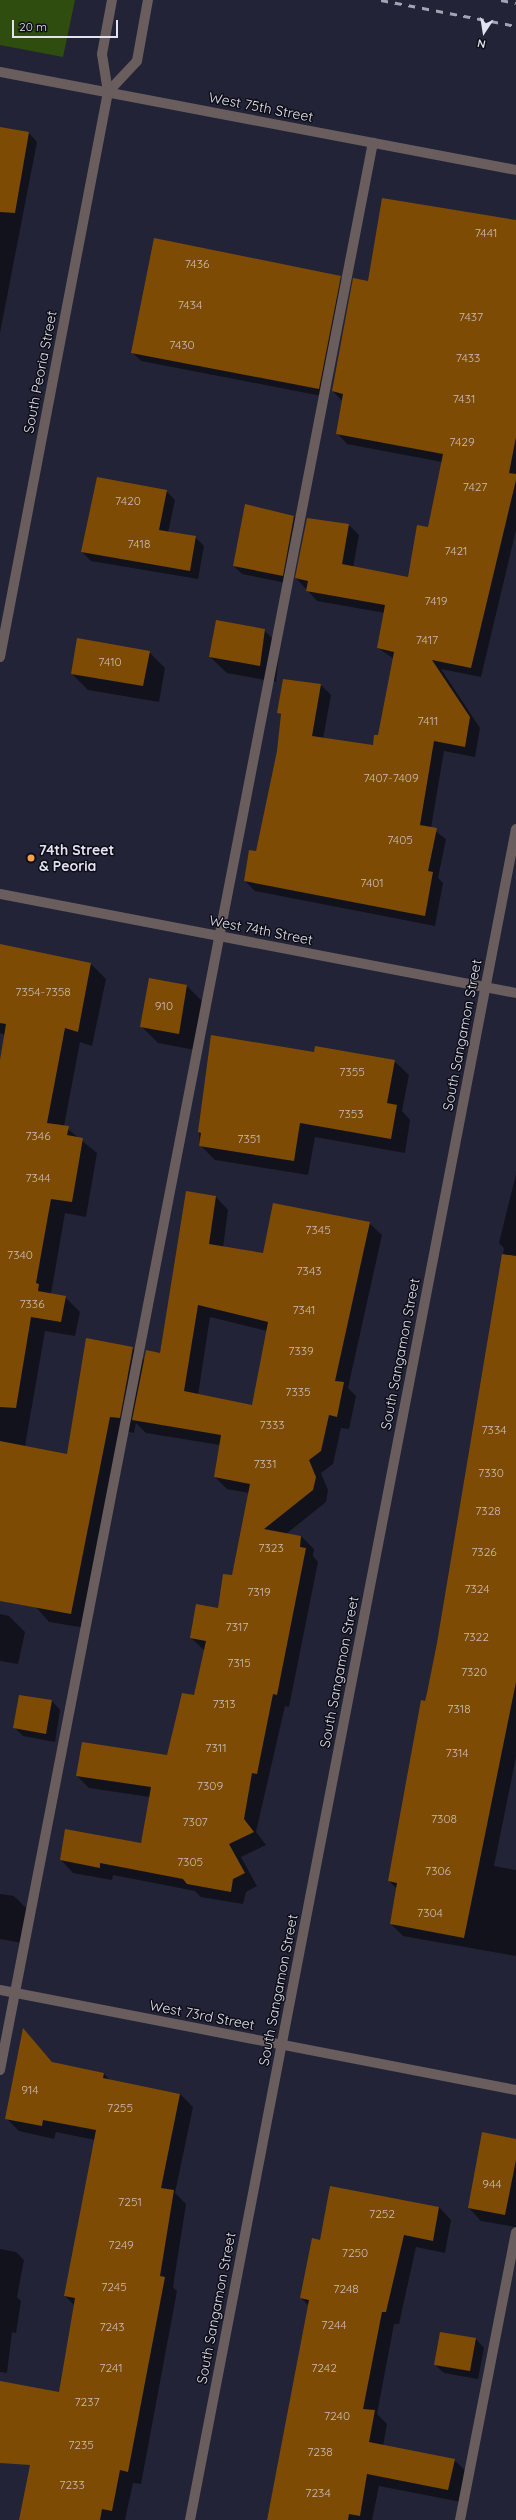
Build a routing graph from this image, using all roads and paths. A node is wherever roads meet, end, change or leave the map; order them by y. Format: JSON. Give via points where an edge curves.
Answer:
{"nodes":[{"id":1,"x":112,"y":0,"type":"edge"},
{"id":2,"x":148,"y":0,"type":"edge"},
{"id":3,"x":0,"y":72,"type":"edge"},
{"id":4,"x":108,"y":92,"type":"junction"},
{"id":5,"x":373,"y":143,"type":"junction"},
{"id":6,"x":516,"y":170,"type":"edge"},
{"id":7,"x":0,"y":657,"type":"edge"},
{"id":8,"x":516,"y":829,"type":"edge"},
{"id":9,"x":0,"y":894,"type":"edge"},
{"id":10,"x":220,"y":936,"type":"junction"},
{"id":11,"x":485,"y":987,"type":"junction"},
{"id":12,"x":516,"y":993,"type":"edge"},
{"id":13,"x":0,"y":1990,"type":"edge"},
{"id":14,"x":15,"y":1993,"type":"junction"},
{"id":15,"x":281,"y":2045,"type":"junction"},
{"id":16,"x":0,"y":2070,"type":"edge"},
{"id":17,"x":516,"y":2090,"type":"edge"},
{"id":18,"x":516,"y":2232,"type":"edge"},
{"id":19,"x":190,"y":2520,"type":"edge"},
{"id":20,"x":460,"y":2520,"type":"edge"}],
"edges":[{"from":1,"to":4,"type":"street","name":"South Peoria Street","via":[[102,54]]},
{"from":2,"to":4,"type":"street","via":[[137,61]]},
{"from":3,"to":4,"type":"street","name":"West 75th Street"},
{"from":4,"to":5,"type":"street","name":"West 75th Street"},
{"from":4,"to":7,"type":"street","name":"South Peoria Street"},
{"from":5,"to":6,"type":"street","name":"West 75th Street"},
{"from":5,"to":10,"type":"street"},
{"from":8,"to":11,"type":"street","name":"South Sangamon Street"},
{"from":9,"to":10,"type":"street","name":"West 74th Street"},
{"from":10,"to":11,"type":"street","name":"West 74th Street"},
{"from":10,"to":14,"type":"street"},
{"from":11,"to":12,"type":"street","name":"West 74th Street"},
{"from":11,"to":15,"type":"street","name":"South Sangamon Street"},
{"from":13,"to":14,"type":"street","name":"West 73rd Street"},
{"from":14,"to":15,"type":"street","name":"West 73rd Street"},
{"from":14,"to":16,"type":"street"},
{"from":15,"to":17,"type":"street","name":"West 73rd Street"},
{"from":15,"to":19,"type":"street","name":"South Sangamon Street"},
{"from":18,"to":20,"type":"street"}]}
